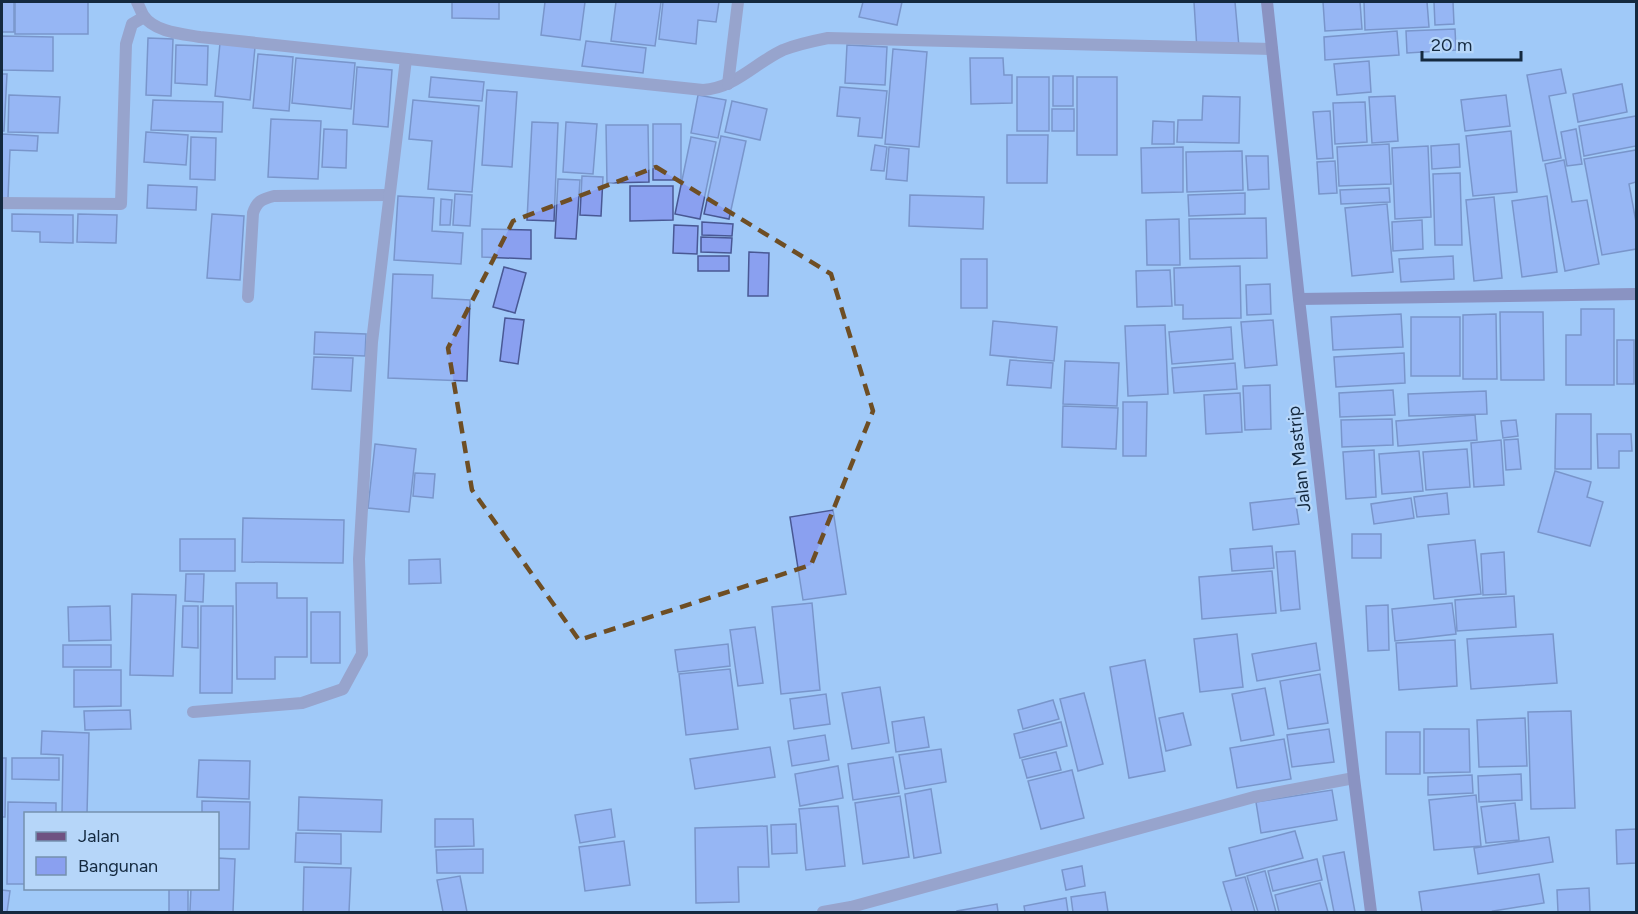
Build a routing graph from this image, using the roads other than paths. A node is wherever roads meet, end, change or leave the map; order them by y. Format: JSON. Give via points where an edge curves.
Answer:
{"nodes":[{"id":1,"x":137,"y":2,"type":"edge"},
{"id":2,"x":738,"y":2,"type":"edge"},
{"id":3,"x":1267,"y":2,"type":"edge"},
{"id":4,"x":144,"y":17,"type":"junction"},
{"id":5,"x":1272,"y":49,"type":"junction"},
{"id":6,"x":406,"y":59,"type":"junction"},
{"id":7,"x":728,"y":84,"type":"junction"},
{"id":8,"x":388,"y":195,"type":"junction"},
{"id":9,"x":2,"y":203,"type":"edge"},
{"id":10,"x":1636,"y":294,"type":"edge"},
{"id":11,"x":248,"y":297,"type":"dead end"},
{"id":12,"x":1299,"y":299,"type":"junction"},
{"id":13,"x":193,"y":712,"type":"dead end"},
{"id":14,"x":1353,"y":778,"type":"junction"},
{"id":15,"x":823,"y":912,"type":"edge"},
{"id":16,"x":1371,"y":912,"type":"edge"}],
"edges":[{"from":1,"to":4,"type":"street"},
{"from":2,"to":7,"type":"street"},
{"from":3,"to":5,"type":"main road","name":"Jalan Mastrip"},
{"from":4,"to":6,"type":"street","via":[[155,26],[200,37]]},
{"from":4,"to":9,"type":"street","via":[[132,24],[126,44],[122,204]]},
{"from":5,"to":7,"type":"street","via":[[828,38],[781,51]]},
{"from":5,"to":12,"type":"main road","name":"Jalan Mastrip"},
{"from":6,"to":7,"type":"street","via":[[696,90]]},
{"from":6,"to":8,"type":"street"},
{"from":8,"to":11,"type":"street","via":[[263,198],[253,213]]},
{"from":8,"to":13,"type":"street","via":[[372,342],[359,547],[362,654],[343,689],[302,703]]},
{"from":10,"to":12,"type":"main road"},
{"from":12,"to":14,"type":"main road","name":"Jalan Mastrip"},
{"from":14,"to":15,"type":"street","via":[[1254,798]]},
{"from":14,"to":16,"type":"main road","name":"Jalan Mastrip"}]}
